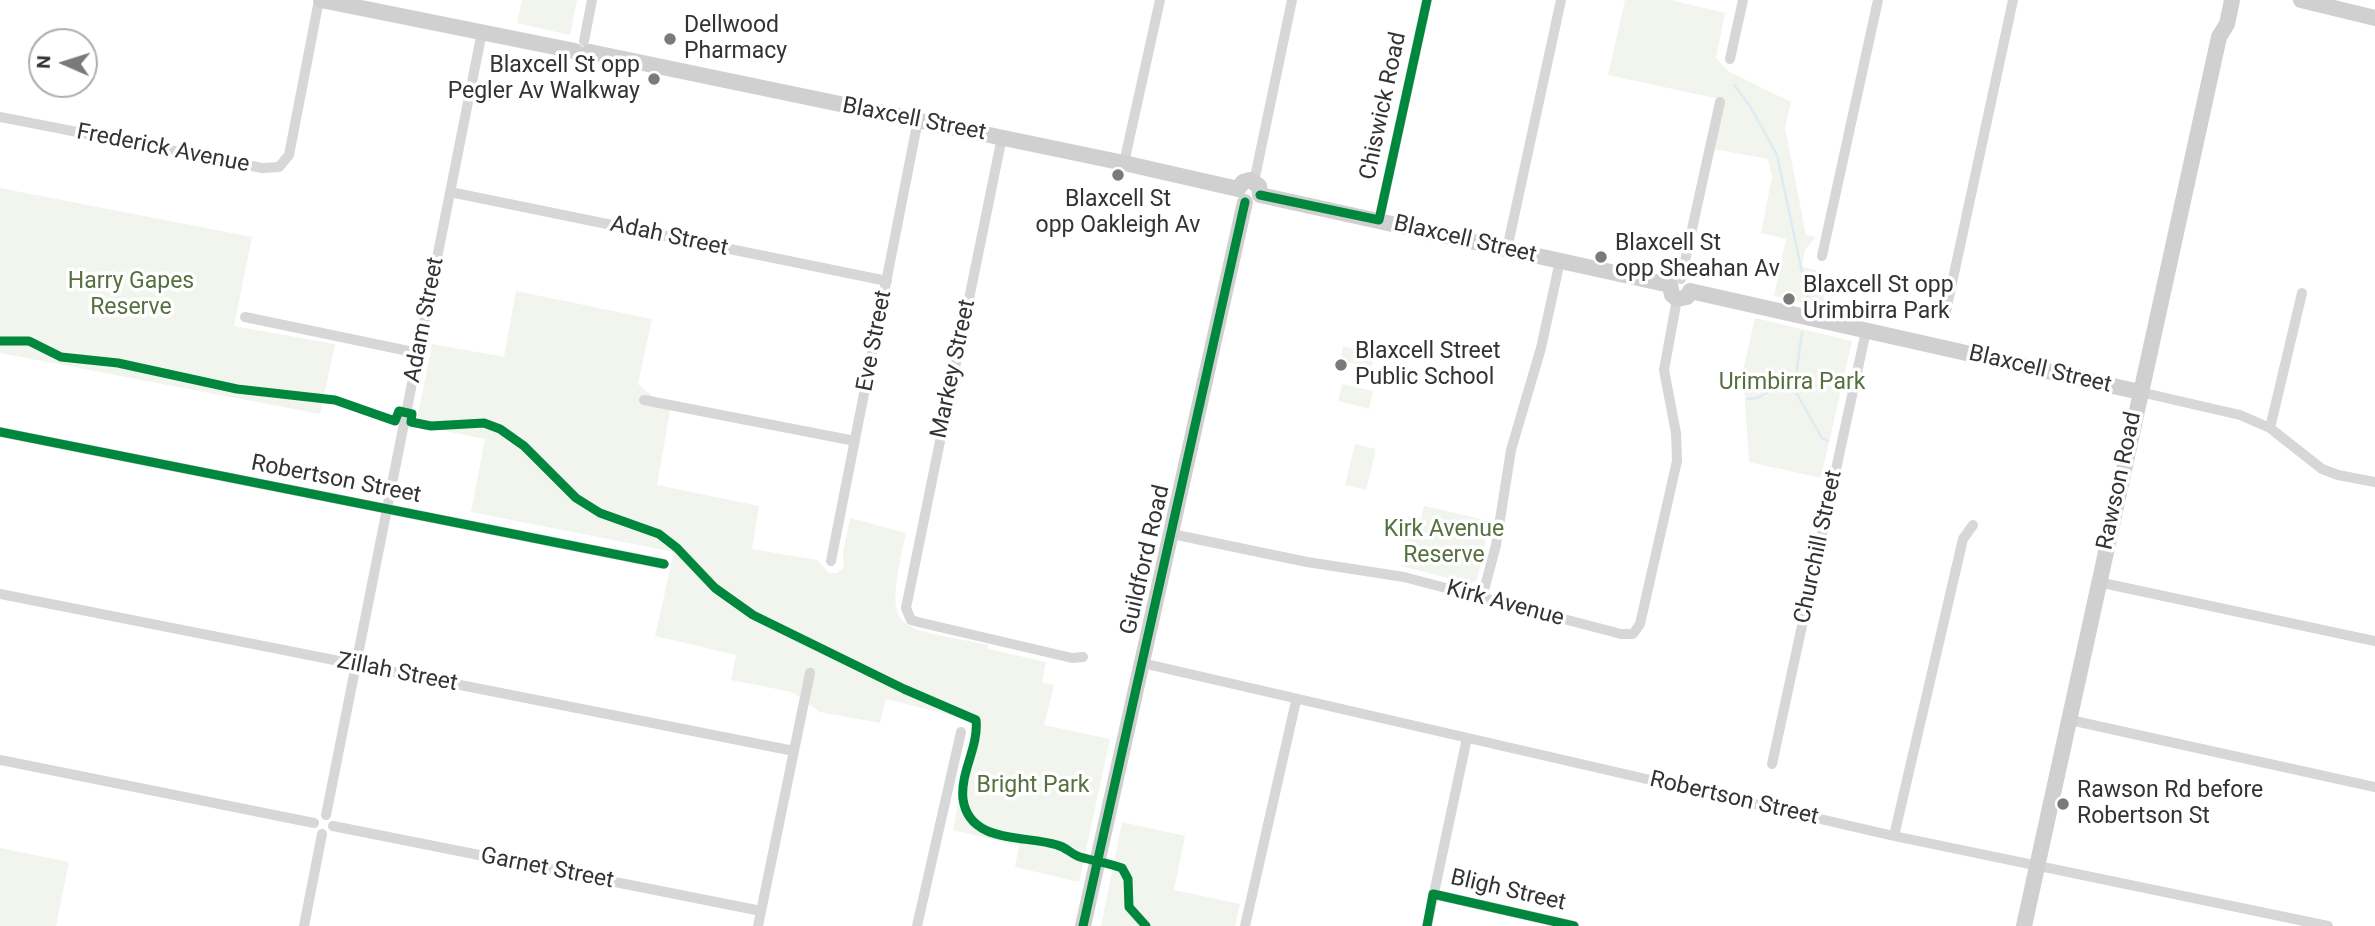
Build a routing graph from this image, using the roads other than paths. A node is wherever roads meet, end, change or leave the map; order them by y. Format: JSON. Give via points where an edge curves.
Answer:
{"nodes":[{"id":1,"x":320,"y":0,"type":"edge"},
{"id":2,"x":592,"y":0,"type":"edge"},
{"id":3,"x":1160,"y":0,"type":"edge"},
{"id":4,"x":1293,"y":0,"type":"edge"},
{"id":5,"x":1427,"y":0,"type":"edge"},
{"id":6,"x":1562,"y":0,"type":"edge"},
{"id":7,"x":1743,"y":0,"type":"edge"},
{"id":8,"x":1878,"y":0,"type":"edge"},
{"id":9,"x":2013,"y":0,"type":"edge"},
{"id":10,"x":2222,"y":0,"type":"edge"},
{"id":11,"x":2232,"y":0,"type":"edge"},
{"id":12,"x":2301,"y":0,"type":"edge"},
{"id":13,"x":2375,"y":18,"type":"edge"},
{"id":14,"x":482,"y":32,"type":"junction"},
{"id":15,"x":2219,"y":37,"type":"junction"},
{"id":16,"x":583,"y":48,"type":"junction"},
{"id":17,"x":1730,"y":59,"type":"dead end"},
{"id":18,"x":1720,"y":103,"type":"dead end"},
{"id":19,"x":0,"y":117,"type":"edge"},
{"id":20,"x":918,"y":120,"type":"junction"},
{"id":21,"x":1002,"y":138,"type":"junction"},
{"id":22,"x":1124,"y":163,"type":"junction"},
{"id":23,"x":1257,"y":188,"type":"junction"},
{"id":24,"x":450,"y":192,"type":"junction"},
{"id":25,"x":1241,"y":196,"type":"junction"},
{"id":26,"x":1379,"y":220,"type":"junction"},
{"id":27,"x":1507,"y":249,"type":"junction"},
{"id":28,"x":1822,"y":256,"type":"dead end"},
{"id":29,"x":1560,"y":261,"type":"junction"},
{"id":30,"x":887,"y":281,"type":"junction"},
{"id":31,"x":1680,"y":289,"type":"junction"},
{"id":32,"x":2302,"y":293,"type":"dead end"},
{"id":33,"x":1946,"y":311,"type":"dead end"},
{"id":34,"x":245,"y":317,"type":"dead end"},
{"id":35,"x":1866,"y":331,"type":"junction"},
{"id":36,"x":418,"y":353,"type":"junction"},
{"id":37,"x":2140,"y":392,"type":"junction"},
{"id":38,"x":645,"y":400,"type":"dead end"},
{"id":39,"x":2270,"y":428,"type":"junction"},
{"id":40,"x":0,"y":432,"type":"edge"},
{"id":41,"x":855,"y":440,"type":"junction"},
{"id":42,"x":2375,"y":482,"type":"edge"},
{"id":43,"x":387,"y":509,"type":"junction"},
{"id":44,"x":1973,"y":526,"type":"dead end"},
{"id":45,"x":1171,"y":534,"type":"junction"},
{"id":46,"x":831,"y":561,"type":"dead end"},
{"id":47,"x":664,"y":564,"type":"dead end"},
{"id":48,"x":2098,"y":582,"type":"junction"},
{"id":49,"x":0,"y":594,"type":"edge"},
{"id":50,"x":1482,"y":597,"type":"junction"},
{"id":51,"x":2375,"y":641,"type":"edge"},
{"id":52,"x":1083,"y":657,"type":"dead end"},
{"id":53,"x":1142,"y":663,"type":"junction"},
{"id":54,"x":356,"y":664,"type":"junction"},
{"id":55,"x":810,"y":673,"type":"dead end"},
{"id":56,"x":1296,"y":701,"type":"junction"},
{"id":57,"x":2070,"y":720,"type":"junction"},
{"id":58,"x":961,"y":732,"type":"dead end"},
{"id":59,"x":1467,"y":738,"type":"junction"},
{"id":60,"x":794,"y":751,"type":"junction"},
{"id":61,"x":0,"y":760,"type":"edge"},
{"id":62,"x":1772,"y":764,"type":"dead end"},
{"id":63,"x":2375,"y":787,"type":"edge"},
{"id":64,"x":326,"y":814,"type":"junction"},
{"id":65,"x":314,"y":822,"type":"junction"},
{"id":66,"x":333,"y":826,"type":"junction"},
{"id":67,"x":322,"y":834,"type":"junction"},
{"id":68,"x":1894,"y":836,"type":"junction"},
{"id":69,"x":2037,"y":864,"type":"junction"},
{"id":70,"x":1433,"y":894,"type":"junction"},
{"id":71,"x":761,"y":911,"type":"junction"},
{"id":72,"x":304,"y":926,"type":"edge"},
{"id":73,"x":758,"y":926,"type":"edge"},
{"id":74,"x":917,"y":926,"type":"edge"},
{"id":75,"x":1083,"y":926,"type":"edge"},
{"id":76,"x":1245,"y":926,"type":"edge"},
{"id":77,"x":1427,"y":926,"type":"edge"},
{"id":78,"x":1574,"y":926,"type":"edge"},
{"id":79,"x":2024,"y":926,"type":"edge"},
{"id":80,"x":2328,"y":926,"type":"edge"}],
"edges":[{"from":1,"to":14,"type":"street","name":"Blaxcell Street"},
{"from":1,"to":19,"type":"street","name":"Frederick Avenue","via":[[289,155],[279,167],[262,169]]},
{"from":2,"to":16,"type":"street"},
{"from":3,"to":22,"type":"street"},
{"from":4,"to":23,"type":"street"},
{"from":5,"to":26,"type":"street","name":"Chiswick Road"},
{"from":6,"to":27,"type":"street"},
{"from":7,"to":17,"type":"street"},
{"from":8,"to":28,"type":"street"},
{"from":9,"to":33,"type":"street"},
{"from":10,"to":15,"type":"street","name":"Rawson Road"},
{"from":11,"to":15,"type":"street","name":"Rawson Road"},
{"from":12,"to":13,"type":"street"},
{"from":14,"to":16,"type":"street","name":"Blaxcell Street"},
{"from":14,"to":24,"type":"street","name":"Adam Street"},
{"from":15,"to":37,"type":"street","name":"Rawson Road"},
{"from":16,"to":20,"type":"street","name":"Blaxcell Street"},
{"from":18,"to":31,"type":"street"},
{"from":20,"to":21,"type":"street","name":"Blaxcell Street"},
{"from":20,"to":30,"type":"street","name":"Eve Street"},
{"from":21,"to":22,"type":"street","name":"Blaxcell Street"},
{"from":21,"to":52,"type":"street","name":"Markey Street","via":[[906,601],[908,614],[918,622]]},
{"from":22,"to":25,"type":"street","name":"Blaxcell Street"},
{"from":23,"to":25,"type":"street","via":[[1256,201]]},
{"from":23,"to":26,"type":"street","name":"Blaxcell Street"},
{"from":24,"to":30,"type":"street","name":"Adah Street"},
{"from":24,"to":36,"type":"street","name":"Adam Street"},
{"from":25,"to":45,"type":"street","name":"Guildford Road"},
{"from":26,"to":27,"type":"street","name":"Blaxcell Street"},
{"from":27,"to":29,"type":"street","name":"Blaxcell Street"},
{"from":29,"to":31,"type":"street","name":"Blaxcell Street"},
{"from":29,"to":50,"type":"street","via":[[1511,450],[1496,545]]},
{"from":30,"to":41,"type":"street","name":"Eve Street"},
{"from":31,"to":35,"type":"street","name":"Blaxcell Street"},
{"from":31,"to":50,"type":"street","name":"Kirk Avenue","via":[[1664,370],[1678,441],[1677,461],[1640,624],[1633,634],[1621,634]]},
{"from":32,"to":39,"type":"street"},
{"from":34,"to":36,"type":"street"},
{"from":35,"to":37,"type":"street","name":"Blaxcell Street"},
{"from":35,"to":62,"type":"street","name":"Churchill Street"},
{"from":36,"to":43,"type":"street","name":"Adam Street"},
{"from":37,"to":39,"type":"street","name":"Blaxcell Street","via":[[2240,415]]},
{"from":37,"to":48,"type":"street","name":"Rawson Road"},
{"from":38,"to":41,"type":"street"},
{"from":39,"to":42,"type":"street","name":"Blaxcell Street","via":[[2322,469]]},
{"from":40,"to":43,"type":"street","name":"Robertson Street"},
{"from":41,"to":46,"type":"street","name":"Eve Street"},
{"from":43,"to":47,"type":"street","name":"Robertson Street"},
{"from":43,"to":54,"type":"street","name":"Adam Street"},
{"from":44,"to":68,"type":"street","via":[[1963,539]]},
{"from":45,"to":50,"type":"street","name":"Kirk Avenue","via":[[1404,577]]},
{"from":45,"to":53,"type":"street","name":"Guildford Road"},
{"from":48,"to":51,"type":"street"},
{"from":48,"to":57,"type":"street","name":"Rawson Road"},
{"from":49,"to":54,"type":"street","name":"Zillah Street"},
{"from":53,"to":56,"type":"street","name":"Robertson Street"},
{"from":53,"to":75,"type":"street","name":"Guildford Road"},
{"from":54,"to":60,"type":"street","name":"Zillah Street"},
{"from":54,"to":64,"type":"street","name":"Adam Street"},
{"from":55,"to":60,"type":"street"},
{"from":56,"to":59,"type":"street","name":"Robertson Street"},
{"from":56,"to":76,"type":"street"},
{"from":57,"to":63,"type":"street"},
{"from":57,"to":69,"type":"street","name":"Rawson Road"},
{"from":58,"to":74,"type":"street"},
{"from":59,"to":68,"type":"street","name":"Robertson Street"},
{"from":59,"to":70,"type":"street"},
{"from":60,"to":71,"type":"street"},
{"from":61,"to":65,"type":"street"},
{"from":64,"to":65,"type":"street"},
{"from":64,"to":66,"type":"street"},
{"from":65,"to":67,"type":"street"},
{"from":66,"to":67,"type":"street"},
{"from":66,"to":71,"type":"street","name":"Garnet Street"},
{"from":67,"to":72,"type":"street"},
{"from":68,"to":69,"type":"street","name":"Robertson Street"},
{"from":69,"to":79,"type":"street","name":"Rawson Road"},
{"from":69,"to":80,"type":"street","name":"Robertson Street"},
{"from":70,"to":77,"type":"street"},
{"from":70,"to":78,"type":"street","name":"Bligh Street"},
{"from":71,"to":73,"type":"street"}]}
